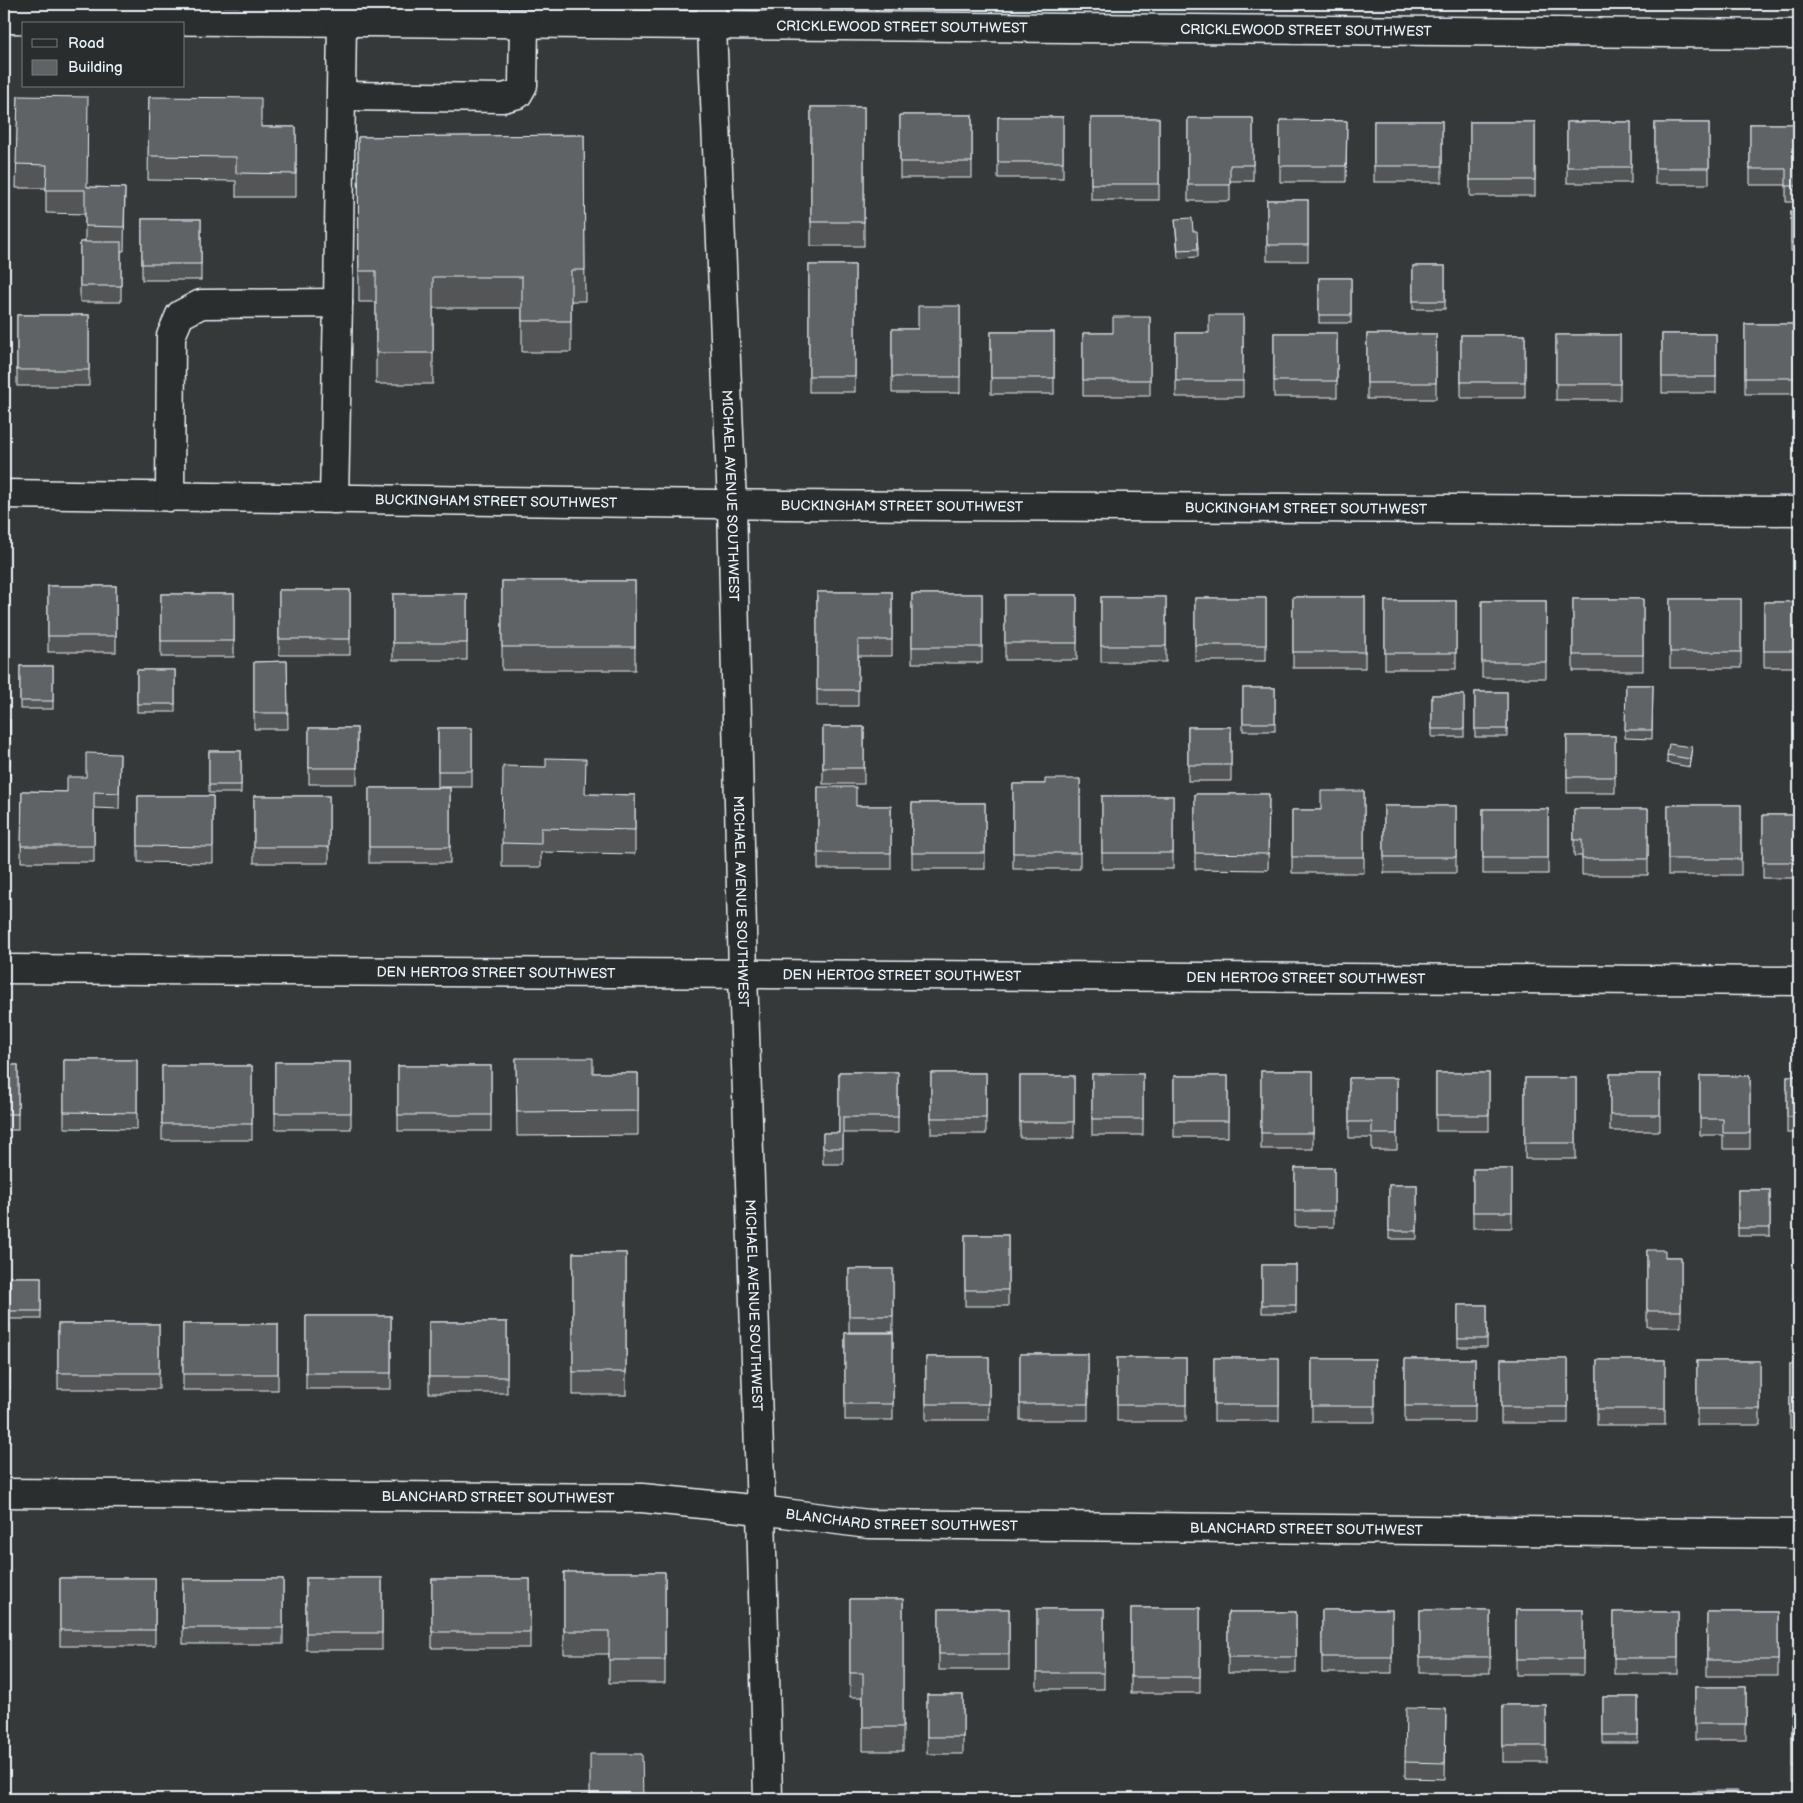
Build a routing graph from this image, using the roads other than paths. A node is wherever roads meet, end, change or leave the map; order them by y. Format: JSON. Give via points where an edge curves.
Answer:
{"nodes":[{"id":1,"x":712,"y":14,"type":"edge"},
{"id":2,"x":4,"y":19,"type":"edge"},
{"id":3,"x":342,"y":22,"type":"junction"},
{"id":4,"x":524,"y":24,"type":"junction"},
{"id":5,"x":1799,"y":34,"type":"edge"},
{"id":6,"x":342,"y":96,"type":"junction"},
{"id":7,"x":338,"y":303,"type":"junction"},
{"id":8,"x":4,"y":494,"type":"edge"},
{"id":9,"x":170,"y":497,"type":"junction"},
{"id":10,"x":334,"y":499,"type":"junction"},
{"id":11,"x":732,"y":504,"type":"junction"},
{"id":12,"x":1799,"y":511,"type":"edge"},
{"id":13,"x":4,"y":969,"type":"edge"},
{"id":14,"x":743,"y":974,"type":"junction"},
{"id":15,"x":1799,"y":982,"type":"edge"},
{"id":16,"x":4,"y":1493,"type":"edge"},
{"id":17,"x":761,"y":1510,"type":"junction"},
{"id":18,"x":1799,"y":1534,"type":"edge"},
{"id":19,"x":768,"y":1799,"type":"edge"}],
"edges":[{"from":1,"to":4,"type":"street","name":"CRICKLEWOOD STREET SOUTHWEST"},
{"from":1,"to":5,"type":"street","name":"CRICKLEWOOD STREET SOUTHWEST"},
{"from":1,"to":11,"type":"street","name":"MICHAEL AVENUE SOUTHWEST"},
{"from":2,"to":3,"type":"street","name":"CRICKLEWOOD STREET SOUTHWEST"},
{"from":3,"to":4,"type":"street","name":"CRICKLEWOOD STREET SOUTHWEST"},
{"from":3,"to":6,"type":"street"},
{"from":4,"to":6,"type":"street","via":[[523,86],[518,94],[504,98]]},
{"from":6,"to":7,"type":"street"},
{"from":7,"to":9,"type":"street","via":[[201,304],[180,315],[171,336]]},
{"from":7,"to":10,"type":"street"},
{"from":8,"to":9,"type":"street","name":"BUCKINGHAM STREET SOUTHWEST"},
{"from":9,"to":10,"type":"street","name":"BUCKINGHAM STREET SOUTHWEST"},
{"from":10,"to":11,"type":"street","name":"BUCKINGHAM STREET SOUTHWEST"},
{"from":11,"to":12,"type":"street","name":"BUCKINGHAM STREET SOUTHWEST"},
{"from":11,"to":14,"type":"street","name":"MICHAEL AVENUE SOUTHWEST"},
{"from":13,"to":14,"type":"street","name":"DEN HERTOG STREET SOUTHWEST"},
{"from":14,"to":15,"type":"street","name":"DEN HERTOG STREET SOUTHWEST"},
{"from":14,"to":17,"type":"street","name":"MICHAEL AVENUE SOUTHWEST"},
{"from":16,"to":17,"type":"street","name":"BLANCHARD STREET SOUTHWEST","via":[[642,1498]]},
{"from":17,"to":18,"type":"street","name":"BLANCHARD STREET SOUTHWEST","via":[[868,1524]]},
{"from":17,"to":19,"type":"street","name":"MICHAEL AVENUE SOUTHWEST"}]}
